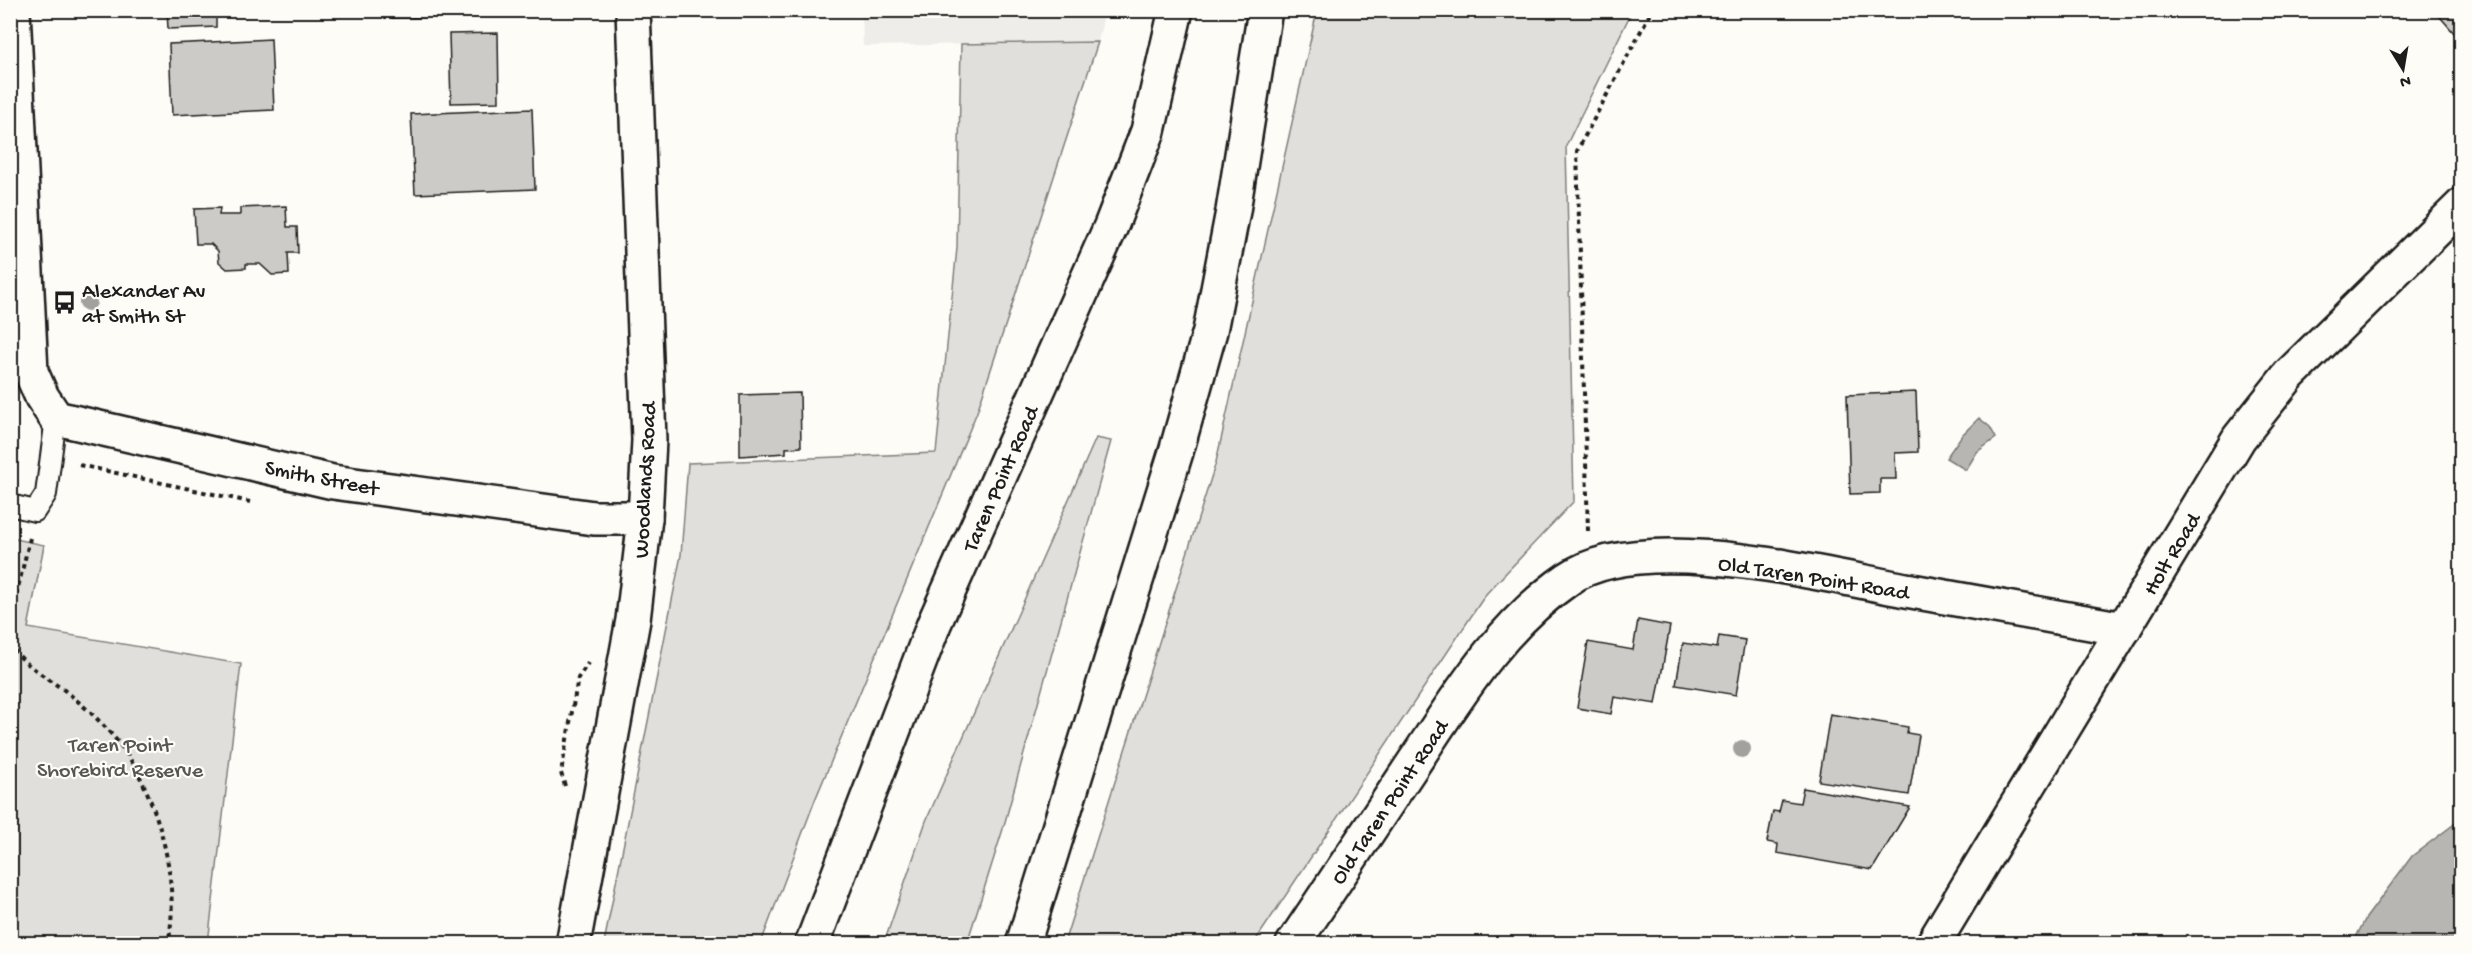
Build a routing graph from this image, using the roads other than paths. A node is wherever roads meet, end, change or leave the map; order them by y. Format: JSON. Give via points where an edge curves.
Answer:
{"nodes":[{"id":1,"x":13,"y":10,"type":"edge"},
{"id":2,"x":633,"y":10,"type":"edge"},
{"id":3,"x":1176,"y":10,"type":"edge"},
{"id":4,"x":1265,"y":10,"type":"edge"},
{"id":5,"x":2462,"y":205,"type":"edge"},
{"id":6,"x":56,"y":418,"type":"junction"},
{"id":7,"x":10,"y":505,"type":"edge"},
{"id":8,"x":645,"y":518,"type":"junction"},
{"id":9,"x":2124,"y":629,"type":"junction"},
{"id":10,"x":573,"y":944,"type":"edge"},
{"id":11,"x":812,"y":944,"type":"edge"},
{"id":12,"x":1023,"y":944,"type":"edge"},
{"id":13,"x":1293,"y":944,"type":"edge"},
{"id":14,"x":1933,"y":944,"type":"edge"}],
"edges":[{"from":1,"to":6,"type":"street","via":[[31,372]]},
{"from":2,"to":8,"type":"street","name":"Woodlands Road","via":[[649,440]]},
{"from":3,"to":11,"type":"street","name":"Taren Point Road","via":[[1148,131],[1116,215],[934,624]]},
{"from":4,"to":12,"type":"street","via":[[1210,331]]},
{"from":5,"to":9,"type":"street","name":"Holt Road","via":[[2289,375],[2246,429]]},
{"from":6,"to":7,"type":"lane","via":[[46,494],[35,511]]},
{"from":6,"to":8,"type":"street","name":"Smith Street","via":[[333,482],[594,518]]},
{"from":8,"to":10,"type":"street","name":"Woodlands Road","via":[[633,620]]},
{"from":9,"to":13,"type":"street","name":"Old Taren Point Road","via":[[1778,565],[1692,557],[1640,557],[1586,569],[1530,609],[1476,670]]},
{"from":9,"to":14,"type":"street","name":"Holt Road"}]}
